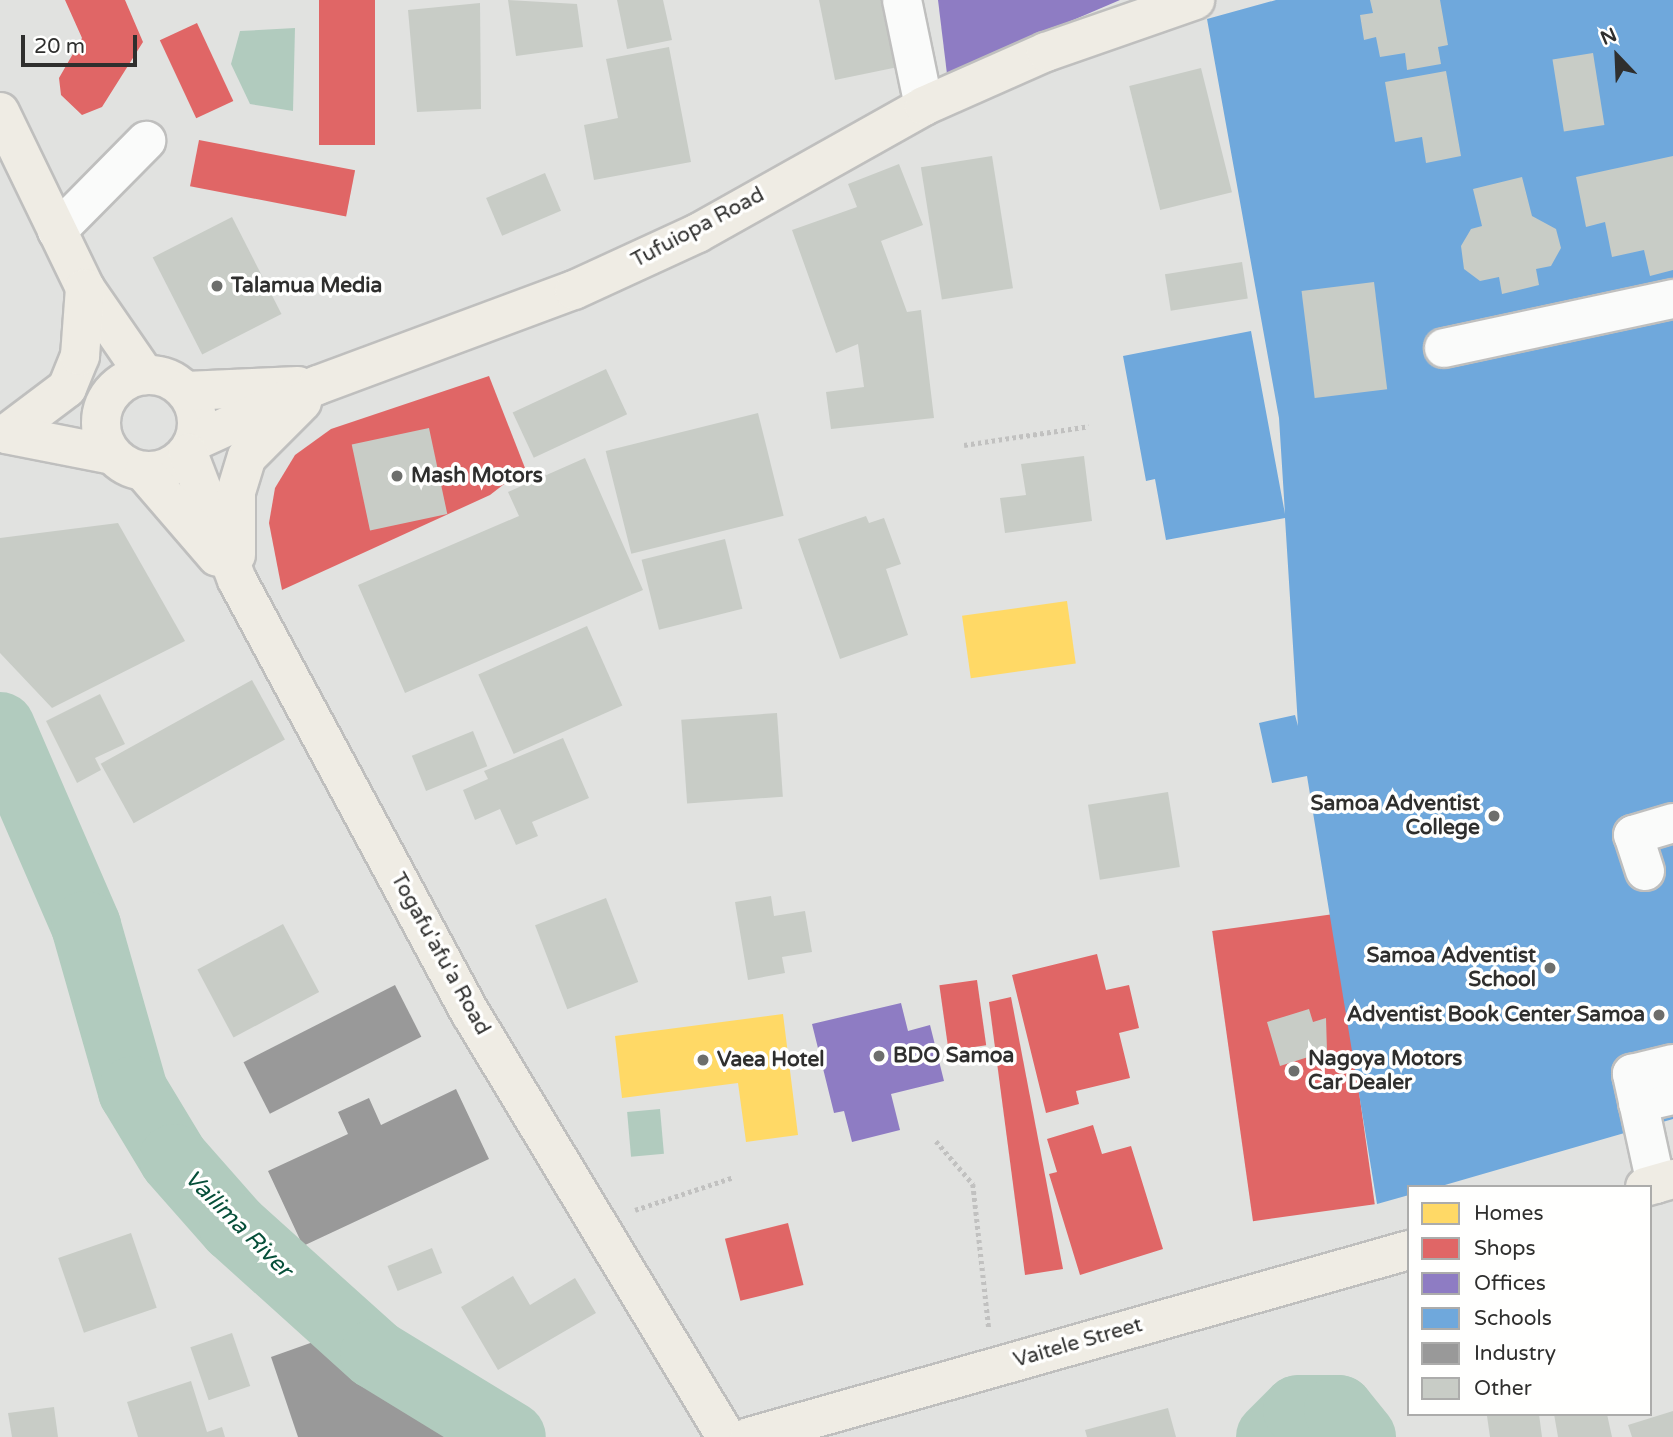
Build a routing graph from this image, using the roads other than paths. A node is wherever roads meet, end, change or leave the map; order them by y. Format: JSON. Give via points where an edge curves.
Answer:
{"nodes":[{"id":1,"x":902,"y":0,"type":"edge"},
{"id":2,"x":1195,"y":0,"type":"edge"},
{"id":3,"x":924,"y":106,"type":"junction"},
{"id":4,"x":0,"y":112,"type":"edge"},
{"id":5,"x":146,"y":141,"type":"dead end"},
{"id":6,"x":57,"y":231,"type":"junction"},
{"id":7,"x":85,"y":288,"type":"junction"},
{"id":8,"x":1673,"y":299,"type":"edge"},
{"id":9,"x":1444,"y":348,"type":"dead end"},
{"id":10,"x":145,"y":375,"type":"junction"},
{"id":11,"x":318,"y":385,"type":"junction"},
{"id":12,"x":186,"y":391,"type":"junction"},
{"id":13,"x":105,"y":405,"type":"junction"},
{"id":14,"x":3,"y":435,"type":"edge"},
{"id":15,"x":191,"y":447,"type":"junction"},
{"id":16,"x":128,"y":463,"type":"junction"},
{"id":17,"x":237,"y":580,"type":"junction"},
{"id":18,"x":1673,"y":823,"type":"edge"},
{"id":19,"x":1644,"y":871,"type":"dead end"},
{"id":20,"x":1673,"y":1064,"type":"edge"},
{"id":21,"x":1656,"y":1099,"type":"edge"},
{"id":22,"x":1658,"y":1183,"type":"edge"},
{"id":23,"x":1407,"y":1251,"type":"edge"},
{"id":24,"x":726,"y":1437,"type":"edge"},
{"id":25,"x":749,"y":1437,"type":"edge"}],
"edges":[{"from":1,"to":3,"type":"street"},
{"from":2,"to":3,"type":"main road","name":"Tufuiopa Road","via":[[1046,52]]},
{"from":3,"to":11,"type":"main road","name":"Tufuiopa Road","via":[[698,233],[574,290]]},
{"from":4,"to":6,"type":"main road"},
{"from":5,"to":6,"type":"street"},
{"from":6,"to":7,"type":"main road"},
{"from":7,"to":10,"type":"main road"},
{"from":7,"to":13,"type":"main road"},
{"from":7,"to":14,"type":"main road","via":[[80,356],[67,388]]},
{"from":8,"to":9,"type":"street"},
{"from":10,"to":12,"type":"main road","via":[[168,378]]},
{"from":10,"to":13,"type":"main road","via":[[124,382]]},
{"from":11,"to":12,"type":"main road"},
{"from":11,"to":15,"type":"main road","name":"Tufuiopa Road"},
{"from":11,"to":17,"type":"main road","via":[[247,457],[236,492]]},
{"from":12,"to":15,"type":"main road","via":[[197,415]]},
{"from":13,"to":14,"type":"main road"},
{"from":13,"to":16,"type":"main road"},
{"from":14,"to":16,"type":"main road"},
{"from":15,"to":16,"type":"main road","via":[[174,465]]},
{"from":15,"to":17,"type":"main road","name":"Togafu'afu'a Road"},
{"from":16,"to":17,"type":"main road"},
{"from":17,"to":24,"type":"main road","name":"Togafu'afu'a Road","via":[[471,1014]]},
{"from":18,"to":19,"type":"street","via":[[1633,835]]},
{"from":20,"to":21,"type":"street","via":[[1632,1074]]},
{"from":21,"to":22,"type":"street"},
{"from":23,"to":25,"type":"main road","name":"Vaitele Street"}]}
